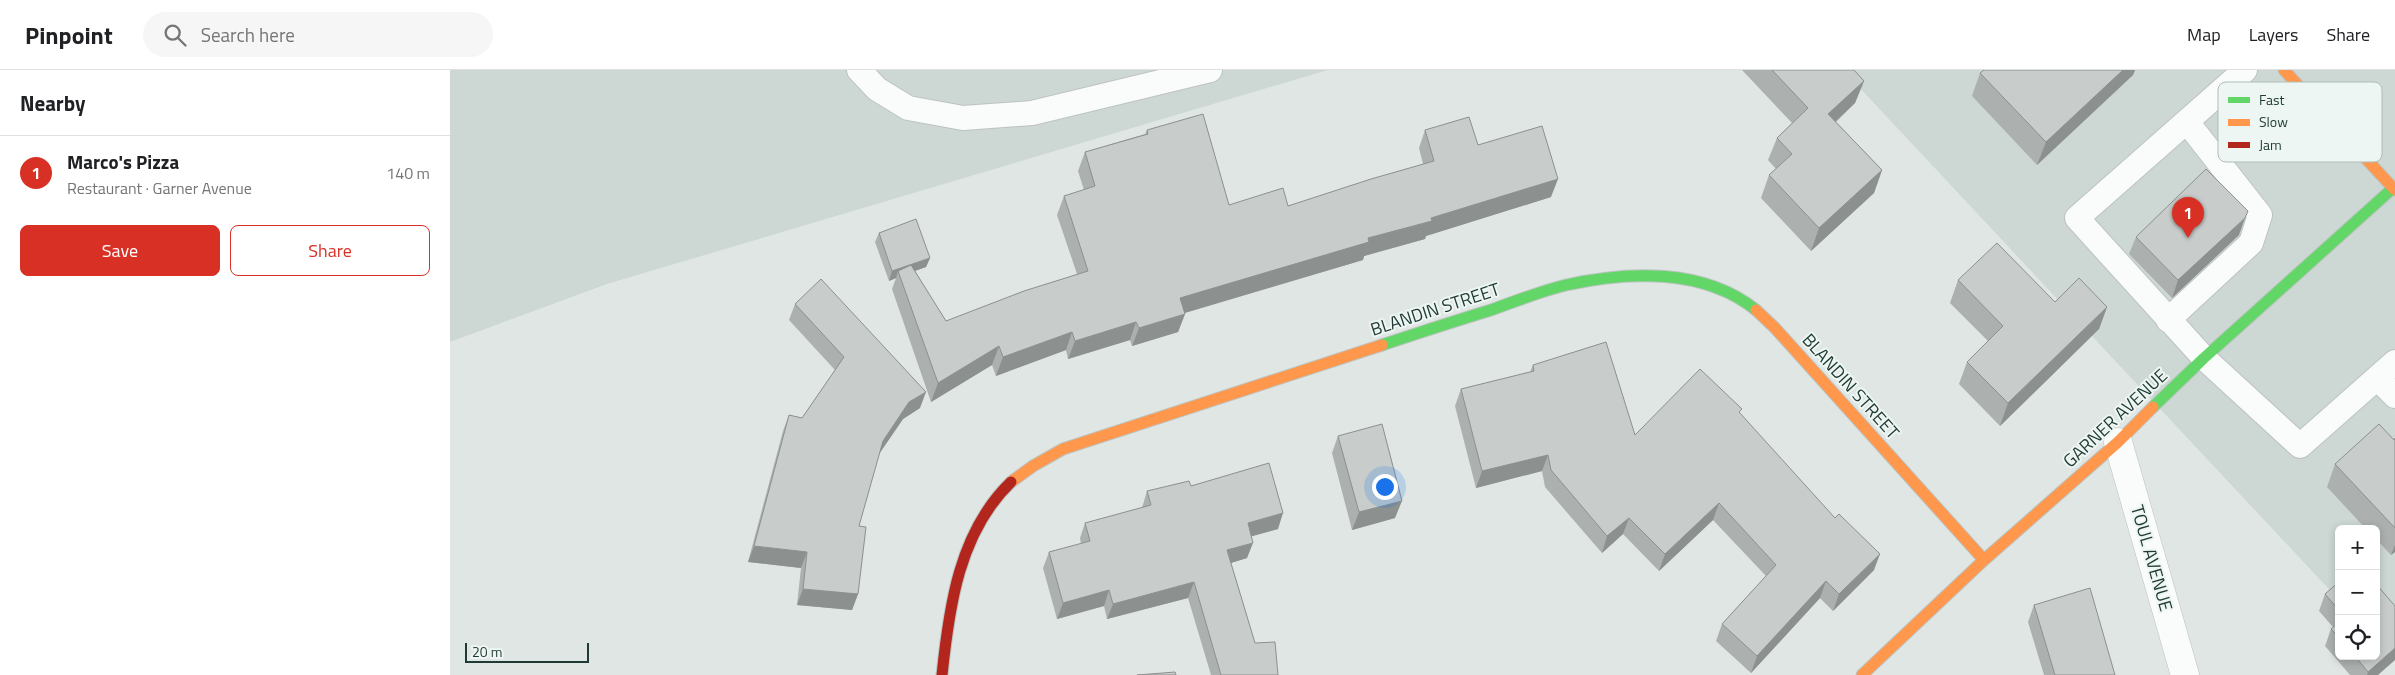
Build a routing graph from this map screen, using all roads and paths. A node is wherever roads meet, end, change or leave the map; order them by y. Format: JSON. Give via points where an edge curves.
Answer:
{"nodes":[{"id":1,"x":859,"y":70,"type":"edge"},
{"id":2,"x":1210,"y":70,"type":"edge"},
{"id":3,"x":2245,"y":70,"type":"edge"},
{"id":4,"x":2284,"y":70,"type":"edge"},
{"id":5,"x":2232,"y":82,"type":"edge"},
{"id":6,"x":2295,"y":82,"type":"edge"},
{"id":7,"x":2218,"y":94,"type":"edge"},
{"id":8,"x":2187,"y":122,"type":"junction"},
{"id":9,"x":2218,"y":161,"type":"edge"},
{"id":10,"x":2218,"y":162,"type":"edge"},
{"id":11,"x":2369,"y":162,"type":"edge"},
{"id":12,"x":2394,"y":189,"type":"edge"},
{"id":13,"x":2168,"y":320,"type":"junction"},
{"id":14,"x":2204,"y":358,"type":"junction"},
{"id":15,"x":2395,"y":362,"type":"edge"},
{"id":16,"x":2377,"y":378,"type":"junction"},
{"id":17,"x":2395,"y":396,"type":"edge"},
{"id":18,"x":2118,"y":442,"type":"junction"},
{"id":19,"x":1984,"y":560,"type":"junction"},
{"id":20,"x":942,"y":675,"type":"edge"},
{"id":21,"x":1862,"y":675,"type":"edge"},
{"id":22,"x":2185,"y":675,"type":"edge"}],
"edges":[{"from":1,"to":2,"type":"lane","via":[[877,89],[908,108],[963,118],[1032,113]]},
{"from":3,"to":5,"type":"lane"},
{"from":4,"to":6,"type":"street"},
{"from":7,"to":8,"type":"lane"},
{"from":8,"to":9,"type":"lane"},
{"from":8,"to":13,"type":"lane","via":[[2076,218]]},
{"from":10,"to":13,"type":"lane","via":[[2260,215],[2251,243]]},
{"from":11,"to":12,"type":"street"},
{"from":12,"to":14,"type":"street","name":"GARNER AVENUE"},
{"from":13,"to":14,"type":"lane"},
{"from":14,"to":16,"type":"lane","via":[[2300,446]]},
{"from":14,"to":18,"type":"street","name":"GARNER AVENUE"},
{"from":15,"to":16,"type":"lane"},
{"from":16,"to":17,"type":"lane"},
{"from":18,"to":19,"type":"street","name":"GARNER AVENUE"},
{"from":18,"to":22,"type":"street","name":"TOUL AVENUE"},
{"from":19,"to":20,"type":"street","name":"BLANDIN STREET","via":[[1775,328],[1745,302],[1714,286],[1683,278],[1650,274],[1611,278],[1566,285],[1063,449],[1007,486],[987,510],[970,541],[959,569]]},
{"from":19,"to":21,"type":"street","name":"GARNER AVENUE"}]}
